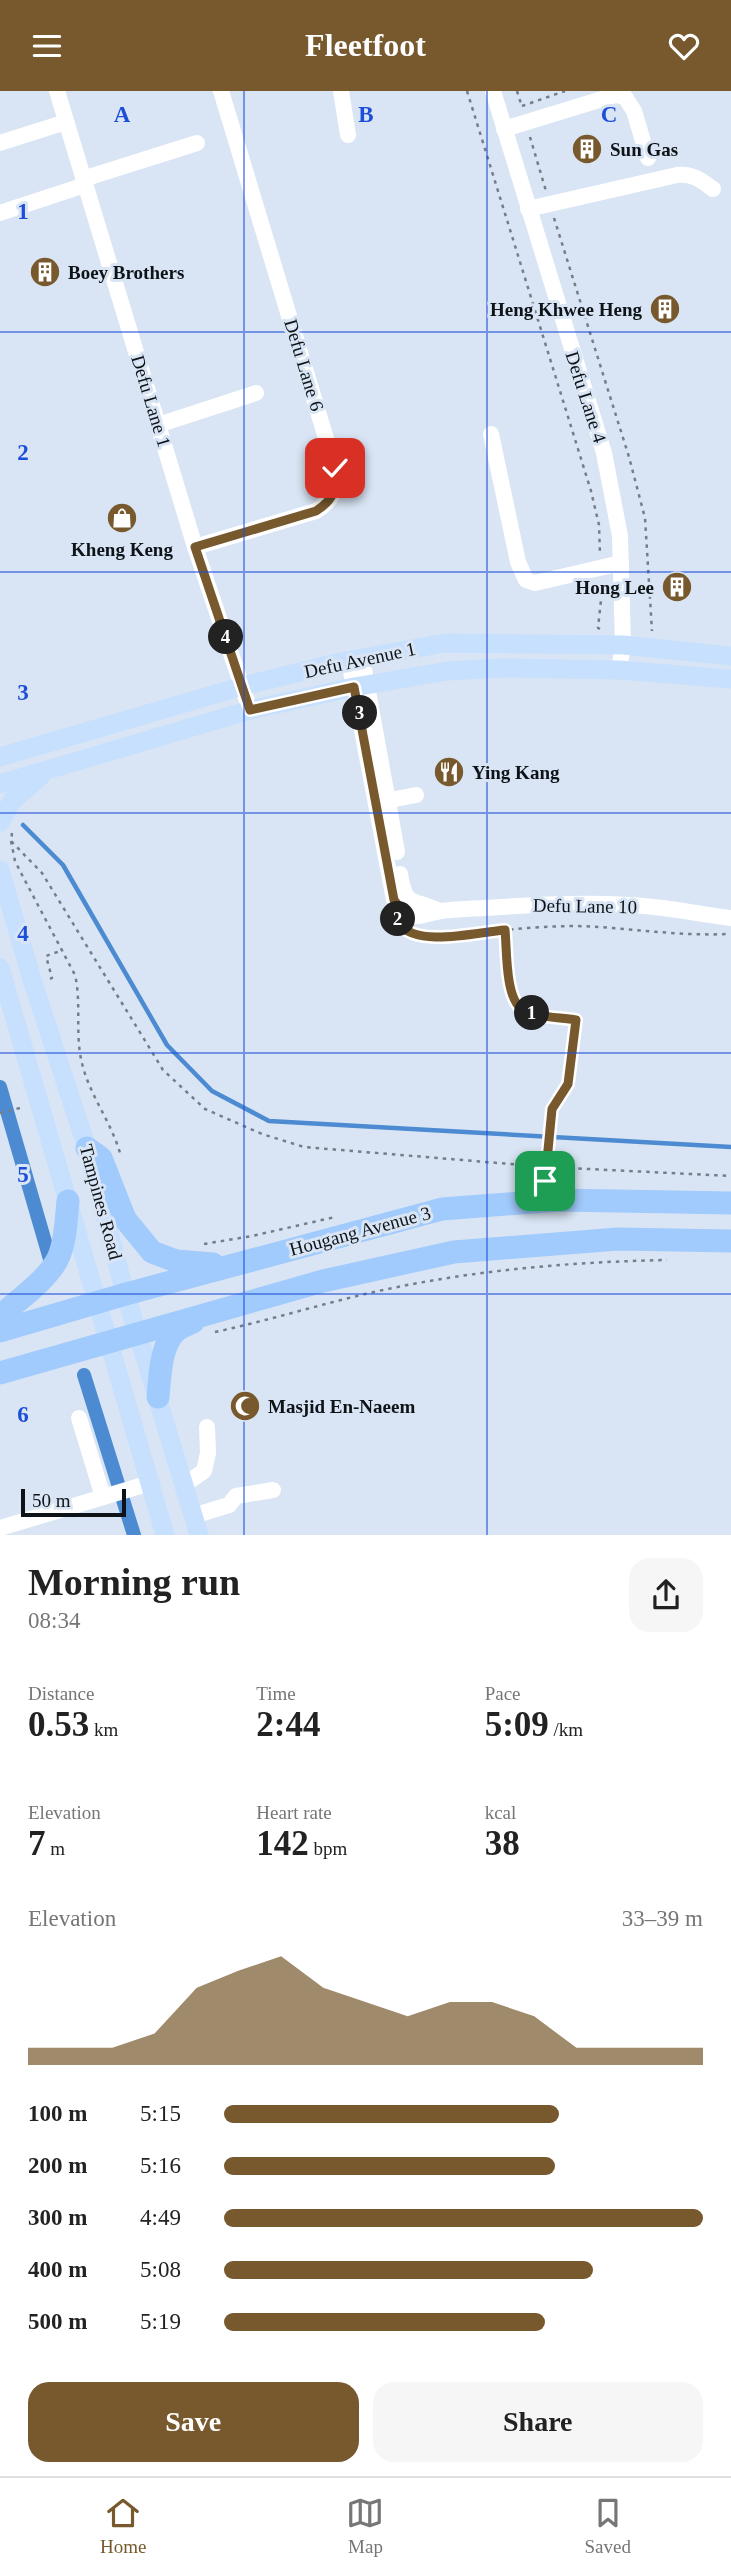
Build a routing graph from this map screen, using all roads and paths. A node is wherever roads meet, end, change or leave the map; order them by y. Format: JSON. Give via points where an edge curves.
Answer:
{"nodes":[{"id":1,"x":221,"y":91,"type":"edge"},
{"id":2,"x":341,"y":91,"type":"edge"},
{"id":3,"x":467,"y":91,"type":"edge"},
{"id":4,"x":493,"y":91,"type":"edge"},
{"id":5,"x":517,"y":91,"type":"edge"},
{"id":6,"x":565,"y":91,"type":"edge"},
{"id":7,"x":61,"y":92,"type":"edge"},
{"id":8,"x":524,"y":114,"type":"junction"},
{"id":9,"x":66,"y":122,"type":"junction"},
{"id":10,"x":504,"y":129,"type":"junction"},
{"id":11,"x":348,"y":135,"type":"dead end"},
{"id":12,"x":0,"y":143,"type":"edge"},
{"id":13,"x":197,"y":143,"type":"dead end"},
{"id":14,"x":648,"y":158,"type":"dead end"},
{"id":15,"x":84,"y":182,"type":"junction"},
{"id":16,"x":713,"y":189,"type":"dead end"},
{"id":17,"x":549,"y":204,"type":"junction"},
{"id":18,"x":528,"y":209,"type":"junction"},
{"id":19,"x":0,"y":213,"type":"edge"},
{"id":20,"x":256,"y":393,"type":"dead end"},
{"id":21,"x":158,"y":425,"type":"junction"},
{"id":22,"x":491,"y":434,"type":"dead end"},
{"id":23,"x":195,"y":547,"type":"junction"},
{"id":24,"x":621,"y":563,"type":"junction"},
{"id":25,"x":601,"y":567,"type":"junction"},
{"id":26,"x":600,"y":629,"type":"dead end"},
{"id":27,"x":651,"y":631,"type":"dead end"},
{"id":28,"x":623,"y":645,"type":"junction"},
{"id":29,"x":731,"y":656,"type":"edge"},
{"id":30,"x":356,"y":660,"type":"junction"},
{"id":31,"x":619,"y":670,"type":"junction"},
{"id":32,"x":731,"y":679,"type":"edge"},
{"id":33,"x":243,"y":686,"type":"junction"},
{"id":34,"x":360,"y":686,"type":"junction"},
{"id":35,"x":250,"y":710,"type":"junction"},
{"id":36,"x":0,"y":740,"type":"edge"},
{"id":37,"x":23,"y":751,"type":"junction"},
{"id":38,"x":0,"y":757,"type":"edge"},
{"id":39,"x":48,"y":772,"type":"junction"},
{"id":40,"x":0,"y":784,"type":"edge"},
{"id":41,"x":416,"y":795,"type":"dead end"},
{"id":42,"x":383,"y":802,"type":"junction"},
{"id":43,"x":6,"y":826,"type":"edge"},
{"id":44,"x":11,"y":841,"type":"junction"},
{"id":45,"x":0,"y":870,"type":"edge"},
{"id":46,"x":400,"y":908,"type":"junction"},
{"id":47,"x":439,"y":911,"type":"junction"},
{"id":48,"x":731,"y":918,"type":"edge"},
{"id":49,"x":505,"y":930,"type":"junction"},
{"id":50,"x":731,"y":933,"type":"edge"},
{"id":51,"x":62,"y":950,"type":"junction"},
{"id":52,"x":0,"y":968,"type":"edge"},
{"id":53,"x":33,"y":983,"type":"junction"},
{"id":54,"x":577,"y":1011,"type":"dead end"},
{"id":55,"x":576,"y":1020,"type":"junction"},
{"id":56,"x":19,"y":1108,"type":"dead end"},
{"id":57,"x":0,"y":1113,"type":"edge"},
{"id":58,"x":87,"y":1148,"type":"junction"},
{"id":59,"x":122,"y":1160,"type":"dead end"},
{"id":60,"x":547,"y":1167,"type":"junction"},
{"id":61,"x":731,"y":1176,"type":"edge"},
{"id":62,"x":545,"y":1181,"type":"dead end"},
{"id":63,"x":68,"y":1201,"type":"junction"},
{"id":64,"x":731,"y":1203,"type":"edge"},
{"id":65,"x":334,"y":1218,"type":"dead end"},
{"id":66,"x":731,"y":1241,"type":"edge"},
{"id":67,"x":200,"y":1245,"type":"dead end"},
{"id":68,"x":674,"y":1259,"type":"dead end"},
{"id":69,"x":230,"y":1266,"type":"junction"},
{"id":70,"x":126,"y":1294,"type":"junction"},
{"id":71,"x":97,"y":1302,"type":"junction"},
{"id":72,"x":0,"y":1316,"type":"edge"},
{"id":73,"x":211,"y":1323,"type":"junction"},
{"id":74,"x":0,"y":1331,"type":"edge"},
{"id":75,"x":139,"y":1334,"type":"junction"},
{"id":76,"x":109,"y":1342,"type":"junction"},
{"id":77,"x":0,"y":1373,"type":"edge"},
{"id":78,"x":158,"y":1397,"type":"junction"},
{"id":79,"x":79,"y":1418,"type":"dead end"},
{"id":80,"x":208,"y":1427,"type":"dead end"},
{"id":81,"x":150,"y":1483,"type":"junction"},
{"id":82,"x":184,"y":1485,"type":"junction"},
{"id":83,"x":273,"y":1490,"type":"dead end"},
{"id":84,"x":105,"y":1496,"type":"junction"},
{"id":85,"x":196,"y":1525,"type":"edge"},
{"id":86,"x":0,"y":1528,"type":"edge"},
{"id":87,"x":165,"y":1535,"type":"edge"}],
"edges":[{"from":1,"to":23,"type":"street","name":"Defu Lane 6","via":[[335,468],[336,489],[329,503],[316,511]]},
{"from":2,"to":11,"type":"street"},
{"from":3,"to":25,"type":"path","via":[[591,491]]},
{"from":4,"to":10,"type":"street","name":"Defu Lane 4"},
{"from":5,"to":8,"type":"path"},
{"from":6,"to":8,"type":"path"},
{"from":7,"to":9,"type":"street","name":"Defu Lane 1"},
{"from":8,"to":10,"type":"street"},
{"from":8,"to":14,"type":"street","via":[[615,95],[625,97]]},
{"from":8,"to":17,"type":"path"},
{"from":9,"to":12,"type":"street"},
{"from":9,"to":15,"type":"street","name":"Defu Lane 1"},
{"from":10,"to":18,"type":"street","name":"Defu Lane 4"},
{"from":13,"to":15,"type":"street"},
{"from":15,"to":19,"type":"street"},
{"from":15,"to":21,"type":"street","name":"Defu Lane 1"},
{"from":16,"to":17,"type":"street","via":[[686,174]]},
{"from":17,"to":18,"type":"street"},
{"from":17,"to":27,"type":"path","via":[[645,518]]},
{"from":18,"to":24,"type":"street","name":"Defu Lane 4","via":[[604,453]]},
{"from":20,"to":21,"type":"street"},
{"from":21,"to":23,"type":"street","name":"Defu Lane 1"},
{"from":22,"to":25,"type":"street","via":[[518,562],[526,580],[535,583]]},
{"from":23,"to":33,"type":"street","name":"Defu Lane 1"},
{"from":24,"to":25,"type":"street"},
{"from":24,"to":28,"type":"street","name":"Defu Lane 4"},
{"from":25,"to":26,"type":"path"},
{"from":28,"to":29,"type":"main road","name":"Defu Avenue 1"},
{"from":28,"to":30,"type":"main road","name":"Defu Avenue 1","via":[[445,643]]},
{"from":28,"to":31,"type":"street","name":"Defu Lane 4"},
{"from":30,"to":33,"type":"main road","name":"Defu Avenue 1"},
{"from":30,"to":34,"type":"street","name":"Defu Lane 10"},
{"from":31,"to":32,"type":"main road","name":"Defu Avenue 1"},
{"from":31,"to":34,"type":"main road","name":"Defu Avenue 1","via":[[448,671]]},
{"from":33,"to":35,"type":"street","name":"Defu Lane 1"},
{"from":33,"to":37,"type":"main road","name":"Defu Avenue 1"},
{"from":34,"to":35,"type":"main road","name":"Defu Avenue 1"},
{"from":34,"to":42,"type":"street","name":"Defu Lane 10"},
{"from":35,"to":39,"type":"main road","name":"Defu Avenue 1"},
{"from":36,"to":37,"type":"main road"},
{"from":37,"to":38,"type":"main road","name":"Defu Avenue 1"},
{"from":39,"to":40,"type":"main road","name":"Defu Avenue 1"},
{"from":39,"to":43,"type":"main road","via":[[12,801]]},
{"from":41,"to":42,"type":"street"},
{"from":42,"to":46,"type":"street","name":"Defu Lane 10","via":[[394,900]]},
{"from":42,"to":47,"type":"street","name":"Defu Lane 10","via":[[405,895]]},
{"from":43,"to":44,"type":"path"},
{"from":44,"to":51,"type":"path","via":[[15,861]]},
{"from":44,"to":60,"type":"path","via":[[42,873],[163,1070],[205,1109],[304,1147]]},
{"from":45,"to":53,"type":"main road","name":"Tampines Road"},
{"from":46,"to":47,"type":"street","name":"Defu Lane 10","via":[[424,917]]},
{"from":46,"to":49,"type":"path","via":[[399,924],[416,935]]},
{"from":47,"to":48,"type":"street","name":"Defu Lane 10","via":[[620,904]]},
{"from":49,"to":50,"type":"path","via":[[596,926],[661,934]]},
{"from":49,"to":55,"type":"path","via":[[509,985],[515,1002],[533,1013]]},
{"from":51,"to":53,"type":"path","via":[[47,956],[52,978]]},
{"from":51,"to":59,"type":"path","via":[[79,992],[77,1032],[82,1066]]},
{"from":52,"to":63,"type":"main road","name":"Tampines Road"},
{"from":53,"to":58,"type":"main road","name":"Tampines Road"},
{"from":54,"to":55,"type":"path"},
{"from":55,"to":60,"type":"path","via":[[568,1084],[552,1109]]},
{"from":56,"to":57,"type":"path"},
{"from":58,"to":69,"type":"highway","via":[[101,1158],[125,1219],[152,1252],[176,1261]]},
{"from":58,"to":70,"type":"main road","name":"Tampines Road"},
{"from":60,"to":61,"type":"path"},
{"from":60,"to":62,"type":"path"},
{"from":63,"to":71,"type":"main road","name":"Tampines Road"},
{"from":63,"to":72,"type":"highway","via":[[58,1258],[50,1271]]},
{"from":64,"to":69,"type":"highway","name":"Hougang Avenue 3","via":[[559,1200],[442,1209]]},
{"from":65,"to":67,"type":"path"},
{"from":66,"to":73,"type":"highway","name":"Hougang Avenue 3","via":[[618,1239],[454,1252],[323,1281]]},
{"from":68,"to":73,"type":"path","via":[[579,1262],[457,1276]]},
{"from":69,"to":70,"type":"highway","name":"Hougang Avenue 3"},
{"from":70,"to":71,"type":"highway","name":"Hougang Avenue 3"},
{"from":70,"to":75,"type":"main road","name":"Tampines Road"},
{"from":71,"to":74,"type":"highway","name":"Hougang Avenue 3"},
{"from":71,"to":76,"type":"main road","name":"Tampines Road"},
{"from":73,"to":75,"type":"highway","name":"Hougang Avenue 3"},
{"from":73,"to":78,"type":"highway","via":[[177,1330],[170,1339]]},
{"from":75,"to":76,"type":"highway","name":"Hougang Avenue 3"},
{"from":75,"to":78,"type":"main road","name":"Tampines Road"},
{"from":76,"to":77,"type":"highway","name":"Hougang Avenue 3"},
{"from":76,"to":81,"type":"main road","name":"Tampines Road"},
{"from":78,"to":82,"type":"main road","name":"Tampines Road"},
{"from":79,"to":84,"type":"street"},
{"from":80,"to":82,"type":"street","via":[[204,1471]]},
{"from":81,"to":84,"type":"street"},
{"from":81,"to":87,"type":"main road","name":"Tampines Road"},
{"from":82,"to":85,"type":"main road","name":"Tampines Road"},
{"from":83,"to":85,"type":"street","via":[[236,1496],[229,1506]]},
{"from":84,"to":86,"type":"street"}]}
